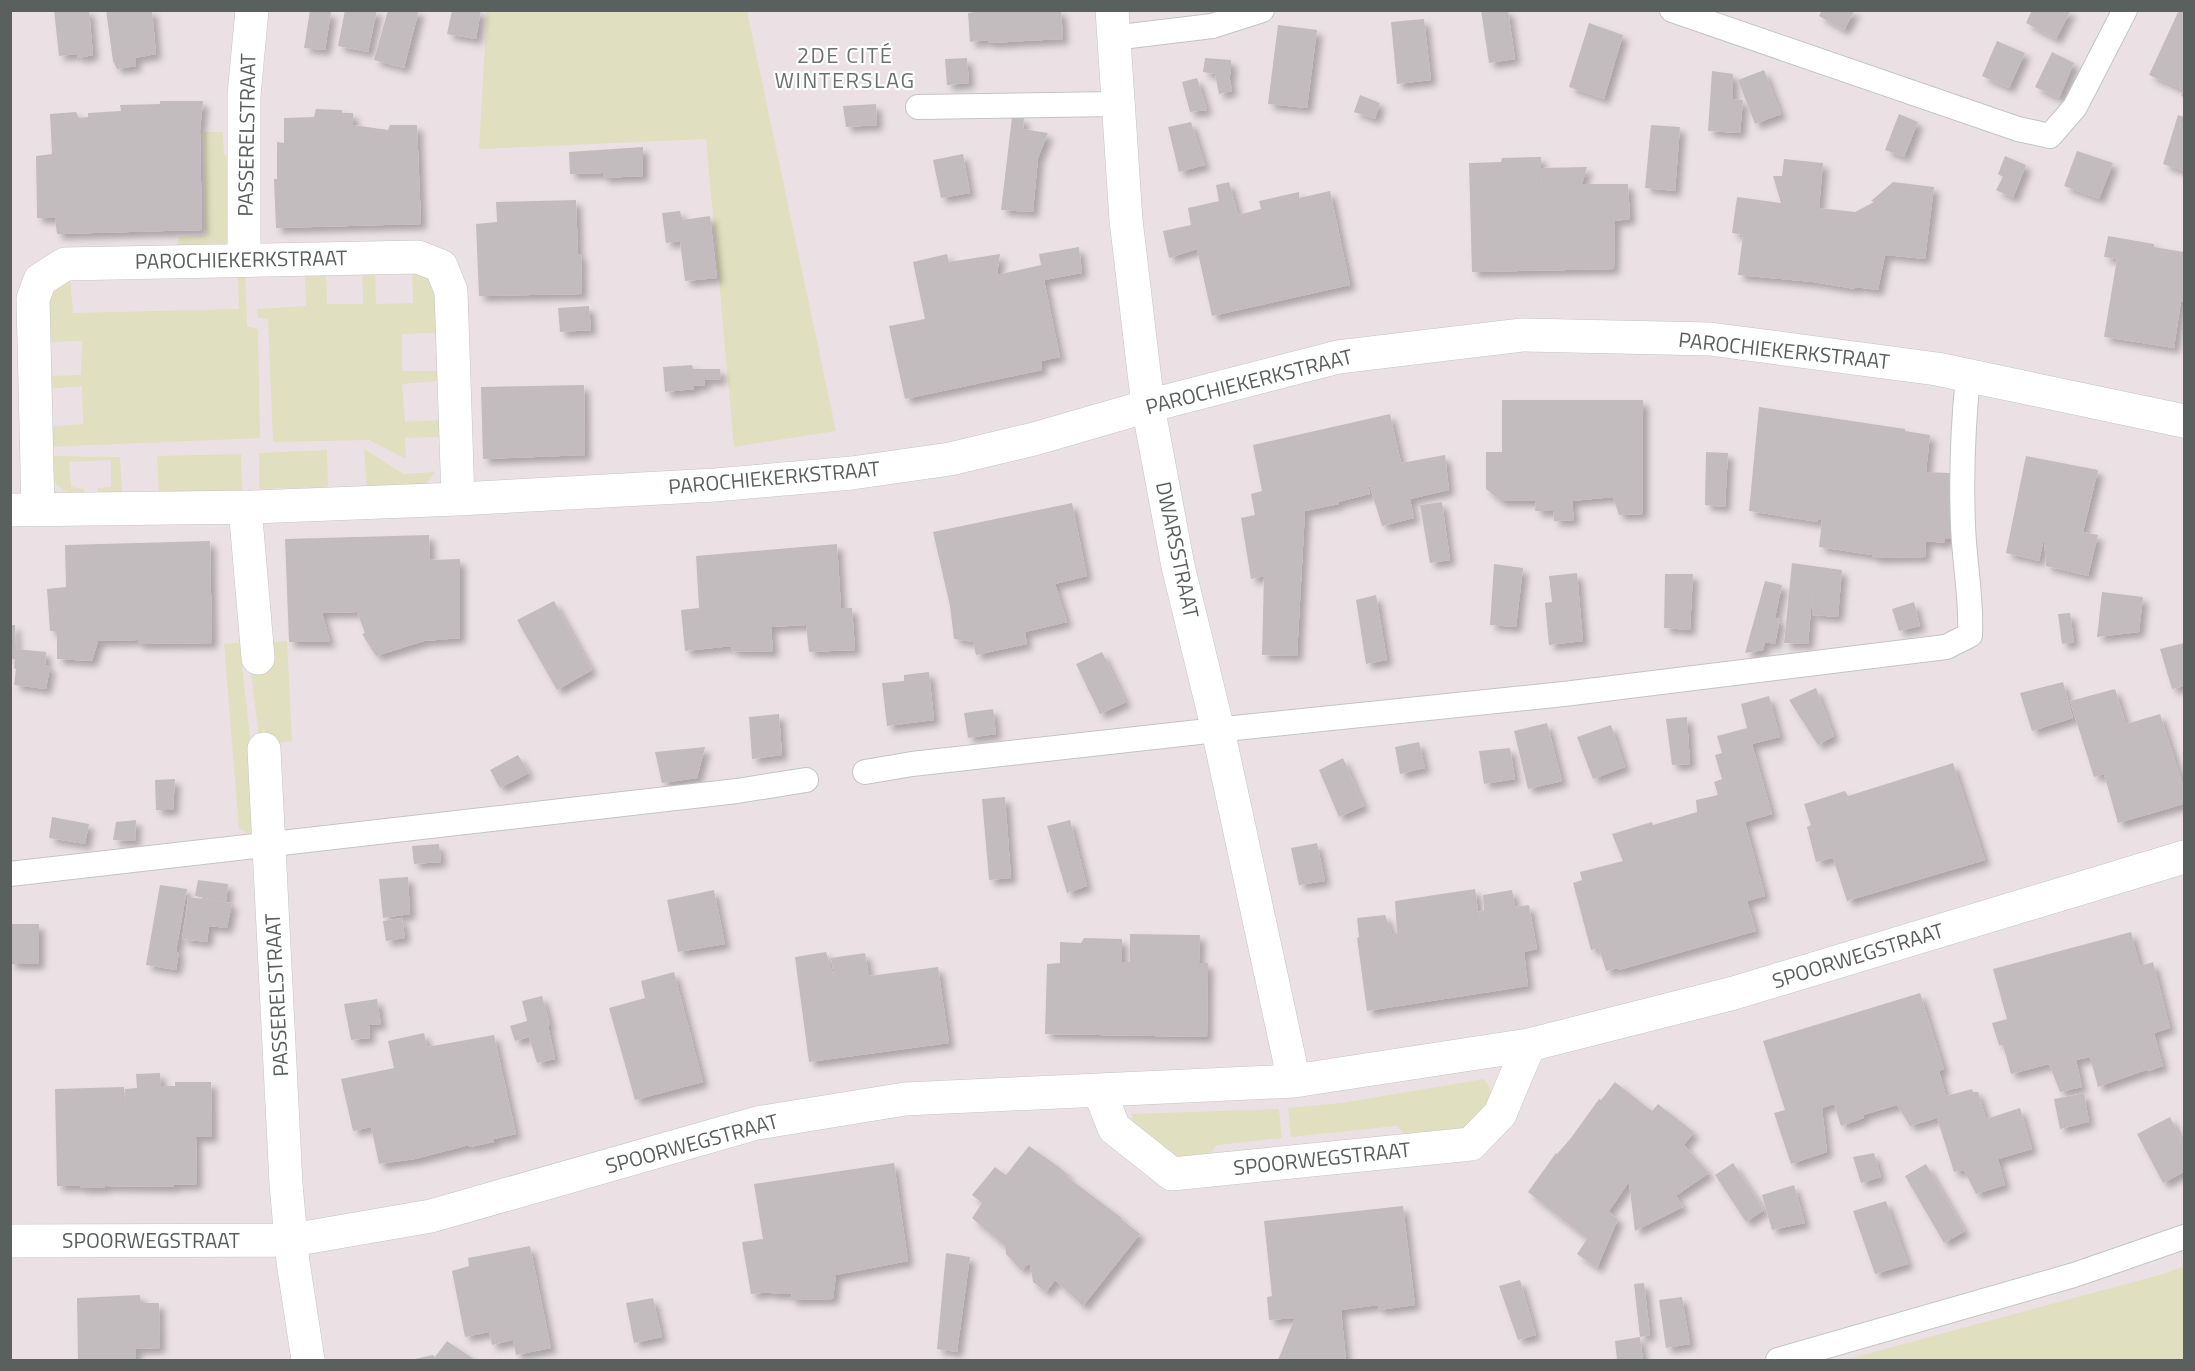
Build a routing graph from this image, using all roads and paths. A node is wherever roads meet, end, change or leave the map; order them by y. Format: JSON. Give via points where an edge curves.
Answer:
{"nodes":[{"id":1,"x":252,"y":10,"type":"edge"},
{"id":2,"x":1262,"y":10,"type":"edge"},
{"id":3,"x":1672,"y":10,"type":"edge"},
{"id":4,"x":2125,"y":10,"type":"edge"},
{"id":5,"x":1112,"y":24,"type":"edge"},
{"id":6,"x":1117,"y":104,"type":"junction"},
{"id":7,"x":918,"y":107,"type":"dead end"},
{"id":8,"x":244,"y":259,"type":"junction"},
{"id":9,"x":1968,"y":376,"type":"junction"},
{"id":10,"x":1148,"y":406,"type":"junction"},
{"id":11,"x":2184,"y":421,"type":"edge"},
{"id":12,"x":458,"y":499,"type":"junction"},
{"id":13,"x":244,"y":507,"type":"junction"},
{"id":14,"x":24,"y":510,"type":"edge"},
{"id":15,"x":258,"y":658,"type":"dead end"},
{"id":16,"x":1218,"y":730,"type":"junction"},
{"id":17,"x":264,"y":749,"type":"dead end"},
{"id":18,"x":865,"y":772,"type":"dead end"},
{"id":19,"x":806,"y":780,"type":"dead end"},
{"id":20,"x":270,"y":844,"type":"junction"},
{"id":21,"x":2184,"y":857,"type":"edge"},
{"id":22,"x":10,"y":874,"type":"edge"},
{"id":23,"x":1528,"y":1045,"type":"junction"},
{"id":24,"x":1294,"y":1081,"type":"junction"},
{"id":25,"x":1099,"y":1090,"type":"junction"},
{"id":26,"x":2184,"y":1237,"type":"edge"},
{"id":27,"x":292,"y":1240,"type":"junction"},
{"id":28,"x":10,"y":1241,"type":"edge"},
{"id":29,"x":308,"y":1360,"type":"edge"},
{"id":30,"x":1778,"y":1360,"type":"edge"}],
"edges":[{"from":1,"to":8,"type":"street","name":"PASSERELSTRAAT","via":[[244,95]]},
{"from":2,"to":5,"type":"lane","via":[[1212,26]]},
{"from":3,"to":4,"type":"lane","via":[[2018,129],[2050,136],[2075,107]]},
{"from":5,"to":6,"type":"street","name":"DWARSSTRAAT"},
{"from":6,"to":7,"type":"lane"},
{"from":6,"to":10,"type":"street","name":"DWARSSTRAAT"},
{"from":8,"to":12,"type":"street","name":"PAROCHIEKERKSTRAAT","via":[[418,257],[441,266],[450,291]]},
{"from":8,"to":14,"type":"street","name":"PAROCHIEKERKSTRAAT","via":[[65,264],[40,280],[33,299]]},
{"from":9,"to":10,"type":"street","name":"PAROCHIEKERKSTRAAT","via":[[1710,339],[1522,335],[1338,357]]},
{"from":9,"to":11,"type":"street","name":"PAROCHIEKERKSTRAAT"},
{"from":9,"to":16,"type":"lane","via":[[1962,481],[1970,635],[1946,647],[1564,694]]},
{"from":10,"to":12,"type":"street","name":"PAROCHIEKERKSTRAAT","via":[[950,459],[715,485]]},
{"from":10,"to":16,"type":"street","name":"DWARSSTRAAT","via":[[1178,566]]},
{"from":12,"to":13,"type":"street","name":"PAROCHIEKERKSTRAAT"},
{"from":13,"to":14,"type":"street","name":"PAROCHIEKERKSTRAAT"},
{"from":13,"to":15,"type":"street"},
{"from":16,"to":18,"type":"lane"},
{"from":16,"to":24,"type":"street","name":"DWARSSTRAAT"},
{"from":17,"to":20,"type":"street","name":"PASSERELSTRAAT"},
{"from":19,"to":20,"type":"lane"},
{"from":20,"to":22,"type":"lane"},
{"from":20,"to":27,"type":"street","name":"PASSERELSTRAAT"},
{"from":21,"to":23,"type":"street","name":"SPOORWEGSTRAAT","via":[[1734,993]]},
{"from":23,"to":24,"type":"street","name":"SPOORWEGSTRAAT"},
{"from":23,"to":25,"type":"street","name":"SPOORWEGSTRAAT","via":[[1500,1114],[1472,1144],[1172,1174],[1114,1128]]},
{"from":24,"to":25,"type":"street","name":"SPOORWEGSTRAAT"},
{"from":25,"to":27,"type":"street","name":"SPOORWEGSTRAAT","via":[[905,1099],[757,1123],[431,1216]]},
{"from":26,"to":30,"type":"lane","via":[[2073,1275]]},
{"from":27,"to":28,"type":"street","name":"SPOORWEGSTRAAT"},
{"from":27,"to":29,"type":"street"}]}
